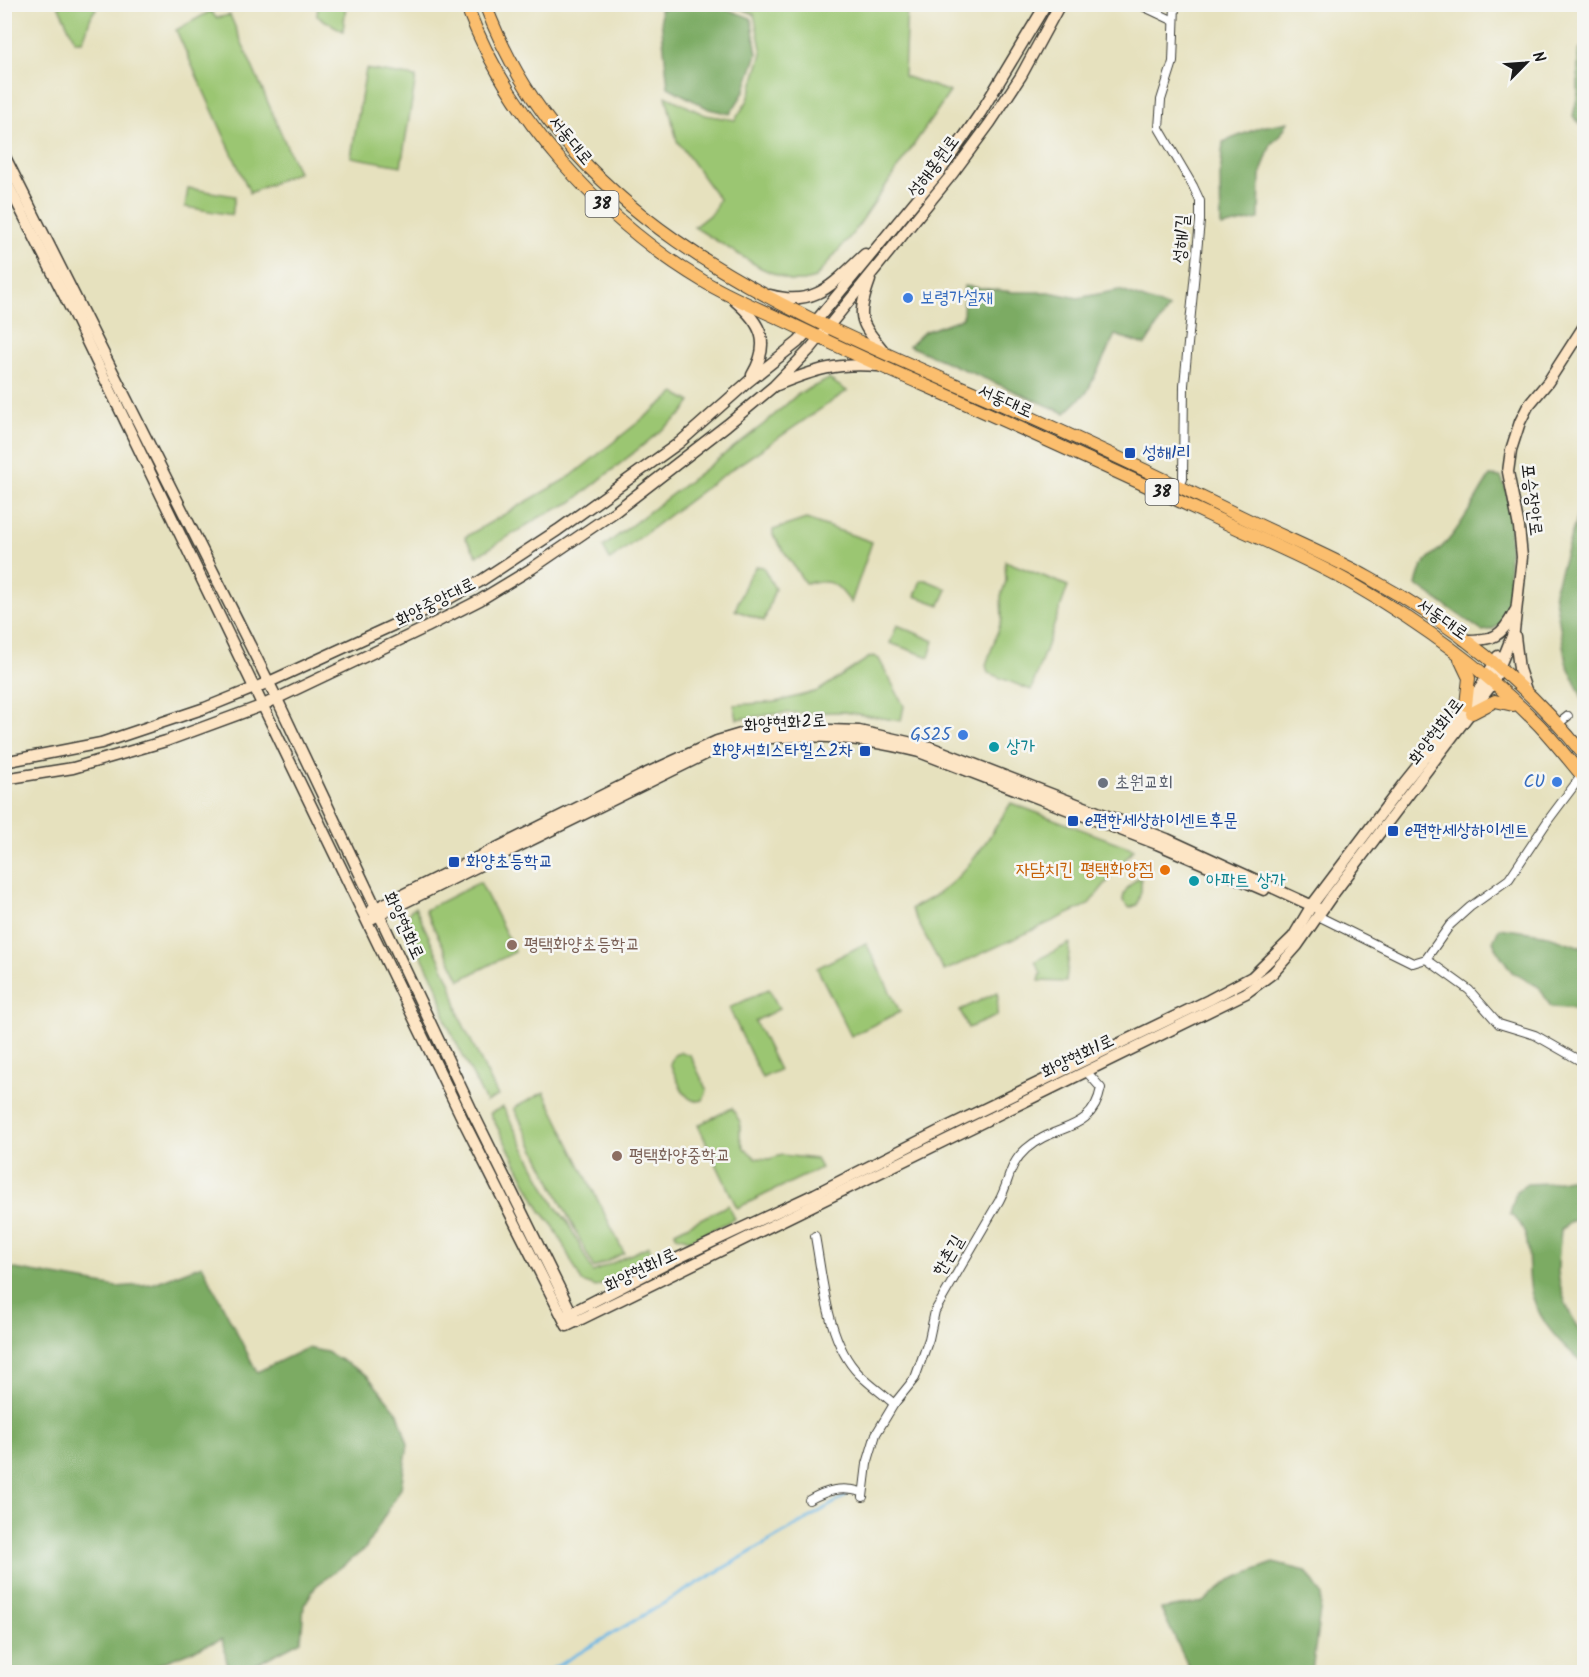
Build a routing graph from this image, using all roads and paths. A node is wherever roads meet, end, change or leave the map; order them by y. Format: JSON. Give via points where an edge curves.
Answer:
{"nodes":[{"id":1,"x":466,"y":4,"type":"edge"},
{"id":2,"x":485,"y":4,"type":"edge"},
{"id":3,"x":1046,"y":4,"type":"edge"},
{"id":4,"x":1060,"y":4,"type":"edge"},
{"id":5,"x":1138,"y":4,"type":"edge"},
{"id":6,"x":1174,"y":4,"type":"edge"},
{"id":7,"x":1174,"y":21,"type":"junction"},
{"id":8,"x":4,"y":155,"type":"edge"},
{"id":9,"x":4,"y":177,"type":"edge"},
{"id":10,"x":898,"y":223,"type":"junction"},
{"id":11,"x":873,"y":272,"type":"junction"},
{"id":12,"x":758,"y":291,"type":"junction"},
{"id":13,"x":728,"y":295,"type":"junction"},
{"id":14,"x":822,"y":324,"type":"junction"},
{"id":15,"x":1584,"y":326,"type":"edge"},
{"id":16,"x":813,"y":335,"type":"junction"},
{"id":17,"x":886,"y":354,"type":"junction"},
{"id":18,"x":879,"y":366,"type":"junction"},
{"id":19,"x":749,"y":381,"type":"junction"},
{"id":20,"x":774,"y":386,"type":"junction"},
{"id":21,"x":1180,"y":486,"type":"junction"},
{"id":22,"x":1516,"y":613,"type":"junction"},
{"id":23,"x":1514,"y":631,"type":"junction"},
{"id":24,"x":1464,"y":640,"type":"junction"},
{"id":25,"x":1457,"y":652,"type":"junction"},
{"id":26,"x":1497,"y":666,"type":"junction"},
{"id":27,"x":1490,"y":681,"type":"junction"},
{"id":28,"x":268,"y":682,"type":"junction"},
{"id":29,"x":253,"y":689,"type":"junction"},
{"id":30,"x":1529,"y":696,"type":"junction"},
{"id":31,"x":277,"y":699,"type":"junction"},
{"id":32,"x":261,"y":706,"type":"junction"},
{"id":33,"x":1520,"y":708,"type":"junction"},
{"id":34,"x":1469,"y":709,"type":"junction"},
{"id":35,"x":1584,"y":755,"type":"edge"},
{"id":36,"x":4,"y":762,"type":"edge"},
{"id":37,"x":1583,"y":777,"type":"edge"},
{"id":38,"x":4,"y":779,"type":"edge"},
{"id":39,"x":378,"y":911,"type":"junction"},
{"id":40,"x":1315,"y":911,"type":"junction"},
{"id":41,"x":366,"y":917,"type":"junction"},
{"id":42,"x":1426,"y":959,"type":"junction"},
{"id":43,"x":1584,"y":1063,"type":"edge"},
{"id":44,"x":1086,"y":1071,"type":"junction"},
{"id":45,"x":815,"y":1236,"type":"dead end"},
{"id":46,"x":569,"y":1320,"type":"junction"},
{"id":47,"x":894,"y":1404,"type":"junction"},
{"id":48,"x":809,"y":1500,"type":"dead end"}],
"edges":[{"from":1,"to":13,"type":"main road","name":"서동대로","number":"38","via":[[482,42],[521,109],[587,189],[623,225],[678,266]]},
{"from":2,"to":12,"type":"main road","name":"서동대로","number":"38","via":[[511,64],[540,110],[611,190],[658,230]]},
{"from":3,"to":10,"type":"street","name":"성해홍원로","via":[[981,112]]},
{"from":4,"to":11,"type":"street","name":"성해홍원로","via":[[990,123]]},
{"from":5,"to":7,"type":"street"},
{"from":6,"to":7,"type":"street","name":"성해1길"},
{"from":7,"to":21,"type":"street","name":"성해1길","via":[[1173,62],[1161,100],[1159,128],[1200,201],[1184,385]]},
{"from":8,"to":28,"type":"street","name":"화양현화로"},
{"from":9,"to":29,"type":"street"},
{"from":10,"to":12,"type":"street","via":[[818,294],[796,298]]},
{"from":10,"to":14,"type":"street","name":"성해홍원로"},
{"from":11,"to":14,"type":"street","name":"성해홍원로"},
{"from":11,"to":17,"type":"street","via":[[860,313],[867,330]]},
{"from":12,"to":14,"type":"main road","name":"서동대로","number":"38"},
{"from":13,"to":16,"type":"main road","name":"서동대로","number":"38"},
{"from":13,"to":19,"type":"street","via":[[750,314],[762,335],[762,354]]},
{"from":14,"to":16,"type":"main road","name":"성해홍원로"},
{"from":14,"to":17,"type":"main road","name":"서동대로","number":"38"},
{"from":15,"to":22,"type":"street","name":"포승장안로","via":[[1528,406],[1511,450],[1508,472],[1522,557]]},
{"from":16,"to":18,"type":"main road","name":"서동대로","number":"38"},
{"from":16,"to":19,"type":"street","name":"화양중앙대로","via":[[798,342]]},
{"from":16,"to":20,"type":"street","name":"화양중앙대로"},
{"from":17,"to":21,"type":"main road","name":"서동대로","number":"38"},
{"from":18,"to":20,"type":"street","via":[[828,367]]},
{"from":18,"to":25,"type":"main road","name":"서동대로","number":"38","via":[[1139,481],[1331,572]]},
{"from":19,"to":28,"type":"street","name":"화양중앙대로","via":[[679,443],[479,582]]},
{"from":20,"to":31,"type":"street","name":"화양중앙대로","via":[[674,467],[531,569],[427,627]]},
{"from":21,"to":24,"type":"main road","name":"서동대로","number":"38","via":[[1367,577],[1422,609]]},
{"from":22,"to":23,"type":"street"},
{"from":22,"to":24,"type":"street","via":[[1495,637]]},
{"from":22,"to":26,"type":"street"},
{"from":23,"to":26,"type":"street"},
{"from":23,"to":30,"type":"street","via":[[1518,669]]},
{"from":24,"to":26,"type":"main road","name":"서동대로","number":"38"},
{"from":25,"to":27,"type":"main road","name":"서동대로","number":"38"},
{"from":25,"to":34,"type":"main road","via":[[1470,678]]},
{"from":26,"to":27,"type":"street","name":"화양현화1로"},
{"from":26,"to":30,"type":"main road","name":"서동대로","number":"38"},
{"from":27,"to":33,"type":"main road","name":"서동대로","number":"38"},
{"from":27,"to":34,"type":"street","name":"화양현화1로"},
{"from":28,"to":29,"type":"street","name":"화양중앙대로"},
{"from":28,"to":31,"type":"street","name":"화양현화로"},
{"from":29,"to":32,"type":"street"},
{"from":29,"to":36,"type":"street","name":"화양중앙대로","via":[[101,743]]},
{"from":30,"to":35,"type":"main road","name":"서동대로","number":"38","via":[[1563,720]]},
{"from":31,"to":32,"type":"street","name":"화양중앙대로"},
{"from":31,"to":39,"type":"street","name":"화양현화로"},
{"from":32,"to":38,"type":"street","name":"화양중앙대로","via":[[166,741],[73,768]]},
{"from":32,"to":41,"type":"street"},
{"from":33,"to":34,"type":"main road","via":[[1498,700]]},
{"from":33,"to":37,"type":"main road","name":"서동대로","number":"38"},
{"from":34,"to":40,"type":"street","name":"화양현화1로"},
{"from":37,"to":42,"type":"street","via":[[1509,879],[1450,925]]},
{"from":39,"to":40,"type":"street","name":"화양현화2로","via":[[624,784],[715,742],[744,733],[799,729],[859,731],[930,747],[1167,839]]},
{"from":39,"to":41,"type":"street","name":"화양현화2로"},
{"from":39,"to":46,"type":"street","name":"화양현화로"},
{"from":40,"to":42,"type":"street","via":[[1413,963]]},
{"from":40,"to":44,"type":"street","name":"화양현화1로","via":[[1296,946],[1273,973],[1246,993]]},
{"from":40,"to":46,"type":"street","name":"화양현화1로","via":[[1278,952],[1243,982],[674,1260]]},
{"from":41,"to":46,"type":"street","via":[[463,1120]]},
{"from":42,"to":43,"type":"street","via":[[1469,990],[1499,1024],[1535,1035]]},
{"from":44,"to":46,"type":"street","name":"화양현화1로"},
{"from":44,"to":47,"type":"street","name":"한촌길","via":[[1101,1088],[1099,1100],[1087,1117],[1052,1132],[1028,1147],[1014,1162],[999,1201],[935,1311],[915,1378]]},
{"from":45,"to":47,"type":"street","via":[[830,1317],[843,1352],[858,1374]]},
{"from":47,"to":48,"type":"street","name":"한촌길","via":[[876,1434],[862,1495],[839,1488]]}]}
